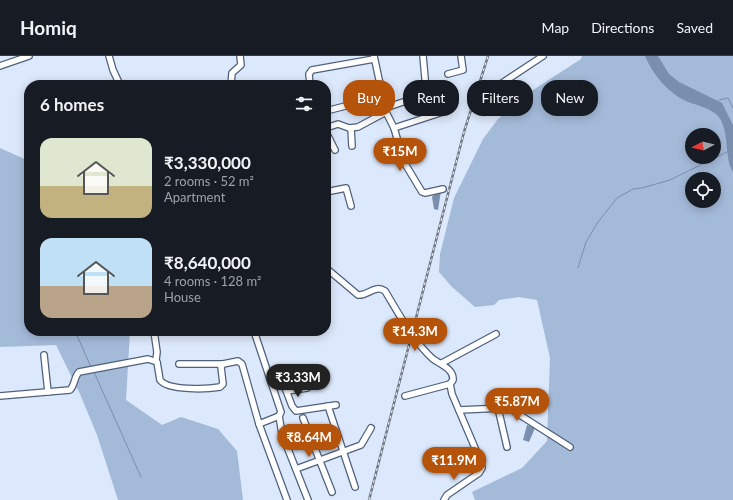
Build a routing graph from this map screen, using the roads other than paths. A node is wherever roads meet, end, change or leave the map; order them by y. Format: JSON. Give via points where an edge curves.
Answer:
{"nodes":[{"id":1,"x":28,"y":56,"type":"edge"},
{"id":2,"x":109,"y":56,"type":"edge"},
{"id":3,"x":240,"y":56,"type":"edge"},
{"id":4,"x":423,"y":56,"type":"edge"},
{"id":5,"x":461,"y":56,"type":"edge"},
{"id":6,"x":543,"y":56,"type":"edge"},
{"id":7,"x":374,"y":57,"type":"edge"},
{"id":8,"x":0,"y":66,"type":"edge"},
{"id":9,"x":448,"y":74,"type":"dead end"},
{"id":10,"x":118,"y":80,"type":"edge"},
{"id":11,"x":231,"y":80,"type":"edge"},
{"id":12,"x":310,"y":80,"type":"edge"},
{"id":13,"x":379,"y":80,"type":"edge"},
{"id":14,"x":507,"y":80,"type":"edge"},
{"id":15,"x":395,"y":106,"type":"edge"},
{"id":16,"x":343,"y":107,"type":"edge"},
{"id":17,"x":331,"y":110,"type":"edge"},
{"id":18,"x":376,"y":116,"type":"edge"},
{"id":19,"x":389,"y":116,"type":"edge"},
{"id":20,"x":431,"y":116,"type":"edge"},
{"id":21,"x":331,"y":126,"type":"edge"},
{"id":22,"x":351,"y":128,"type":"junction"},
{"id":23,"x":394,"y":128,"type":"junction"},
{"id":24,"x":331,"y":142,"type":"edge"},
{"id":25,"x":352,"y":146,"type":"dead end"},
{"id":26,"x":335,"y":150,"type":"dead end"},
{"id":27,"x":443,"y":190,"type":"dead end"},
{"id":28,"x":331,"y":191,"type":"edge"},
{"id":29,"x":351,"y":206,"type":"dead end"},
{"id":30,"x":331,"y":272,"type":"edge"},
{"id":31,"x":496,"y":334,"type":"dead end"},
{"id":32,"x":155,"y":336,"type":"edge"},
{"id":33,"x":256,"y":336,"type":"edge"},
{"id":34,"x":44,"y":355,"type":"dead end"},
{"id":35,"x":156,"y":360,"type":"junction"},
{"id":36,"x":442,"y":363,"type":"junction"},
{"id":37,"x":180,"y":364,"type":"dead end"},
{"id":38,"x":223,"y":364,"type":"junction"},
{"id":39,"x":450,"y":384,"type":"junction"},
{"id":40,"x":273,"y":385,"type":"junction"},
{"id":41,"x":307,"y":388,"type":"dead end"},
{"id":42,"x":287,"y":391,"type":"junction"},
{"id":43,"x":48,"y":392,"type":"junction"},
{"id":44,"x":0,"y":396,"type":"edge"},
{"id":45,"x":404,"y":396,"type":"dead end"},
{"id":46,"x":336,"y":405,"type":"dead end"},
{"id":47,"x":328,"y":406,"type":"junction"},
{"id":48,"x":498,"y":408,"type":"junction"},
{"id":49,"x":458,"y":410,"type":"junction"},
{"id":50,"x":279,"y":416,"type":"junction"},
{"id":51,"x":303,"y":418,"type":"dead end"},
{"id":52,"x":259,"y":424,"type":"junction"},
{"id":53,"x":371,"y":428,"type":"dead end"},
{"id":54,"x":507,"y":447,"type":"dead end"},
{"id":55,"x":570,"y":447,"type":"dead end"},
{"id":56,"x":342,"y":452,"type":"junction"},
{"id":57,"x":320,"y":460,"type":"junction"},
{"id":58,"x":296,"y":469,"type":"junction"},
{"id":59,"x":354,"y":487,"type":"dead end"},
{"id":60,"x":332,"y":492,"type":"dead end"},
{"id":61,"x":287,"y":500,"type":"edge"},
{"id":62,"x":308,"y":500,"type":"edge"},
{"id":63,"x":444,"y":500,"type":"edge"}],
"edges":[{"from":1,"to":8,"type":"street"},
{"from":2,"to":10,"type":"street"},
{"from":3,"to":11,"type":"street","via":[[241,65],[232,73]]},
{"from":4,"to":15,"type":"street","via":[[426,89],[424,95]]},
{"from":5,"to":9,"type":"street","via":[[463,70]]},
{"from":6,"to":14,"type":"street"},
{"from":7,"to":12,"type":"street","via":[[312,70]]},
{"from":7,"to":13,"type":"street"},
{"from":16,"to":17,"type":"street"},
{"from":18,"to":22,"type":"street","via":[[358,127]]},
{"from":19,"to":23,"type":"street"},
{"from":20,"to":23,"type":"street"},
{"from":21,"to":22,"type":"street","via":[[338,124]]},
{"from":22,"to":25,"type":"street"},
{"from":23,"to":27,"type":"street","via":[[404,162],[422,192]]},
{"from":24,"to":26,"type":"street"},
{"from":28,"to":29,"type":"street","via":[[346,188]]},
{"from":30,"to":36,"type":"street","via":[[358,295],[377,289],[385,291],[421,346],[434,360]]},
{"from":31,"to":36,"type":"street"},
{"from":32,"to":35,"type":"street"},
{"from":33,"to":40,"type":"street"},
{"from":34,"to":43,"type":"street"},
{"from":35,"to":38,"type":"street","via":[[162,383],[176,388],[222,386]]},
{"from":35,"to":43,"type":"street","via":[[148,359],[84,370],[76,375],[70,390]]},
{"from":36,"to":39,"type":"street","via":[[453,377]]},
{"from":37,"to":38,"type":"street"},
{"from":38,"to":52,"type":"street","via":[[238,361],[242,364]]},
{"from":39,"to":45,"type":"street"},
{"from":39,"to":49,"type":"street"},
{"from":40,"to":42,"type":"street","via":[[283,384]]},
{"from":40,"to":50,"type":"street","via":[[280,407]]},
{"from":41,"to":42,"type":"street"},
{"from":42,"to":47,"type":"street","via":[[296,411]]},
{"from":43,"to":44,"type":"street"},
{"from":46,"to":47,"type":"street"},
{"from":47,"to":56,"type":"street"},
{"from":48,"to":49,"type":"street"},
{"from":48,"to":54,"type":"street"},
{"from":48,"to":55,"type":"street","via":[[512,410]]},
{"from":49,"to":63,"type":"street","via":[[482,468]]},
{"from":50,"to":52,"type":"street"},
{"from":50,"to":58,"type":"street","via":[[282,434]]},
{"from":51,"to":57,"type":"street"},
{"from":52,"to":61,"type":"street"},
{"from":53,"to":56,"type":"street","via":[[360,445]]},
{"from":56,"to":57,"type":"street"},
{"from":56,"to":59,"type":"street"},
{"from":57,"to":58,"type":"street"},
{"from":57,"to":60,"type":"street"},
{"from":58,"to":62,"type":"street"}]}
